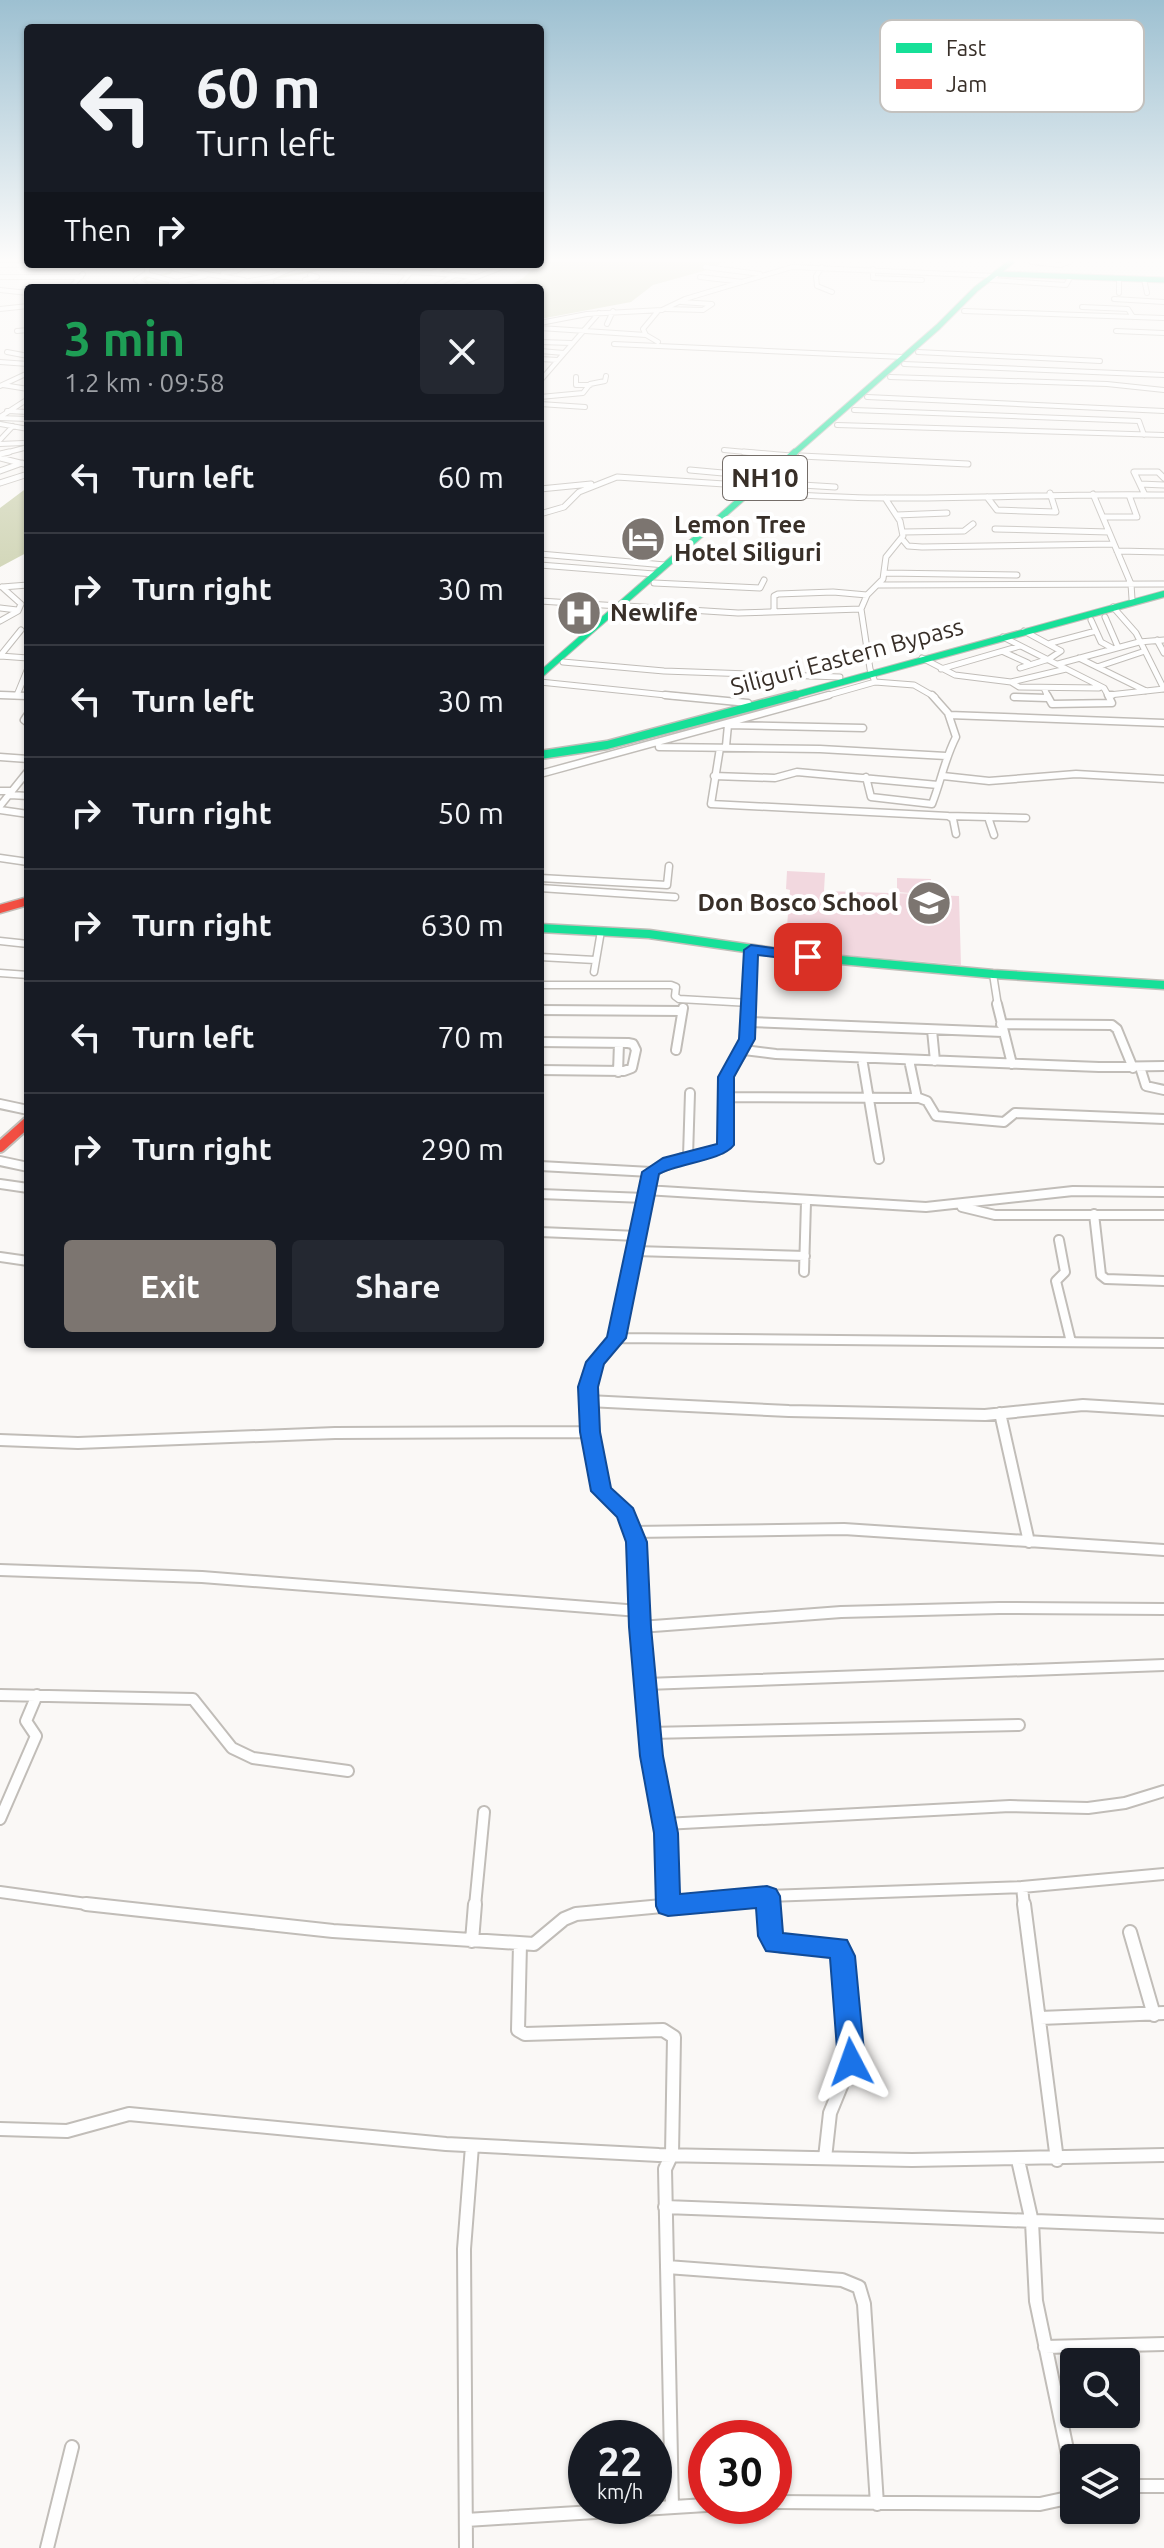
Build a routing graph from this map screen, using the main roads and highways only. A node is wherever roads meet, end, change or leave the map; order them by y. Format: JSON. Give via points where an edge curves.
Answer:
{"nodes":[{"id":1,"x":882,"y":381,"type":"edge"},
{"id":2,"x":886,"y":381,"type":"edge"},
{"id":3,"x":799,"y":455,"type":"junction"},
{"id":4,"x":757,"y":490,"type":"junction"},
{"id":5,"x":654,"y":579,"type":"junction"},
{"id":6,"x":1164,"y":592,"type":"edge"},
{"id":7,"x":623,"y":606,"type":"junction"},
{"id":8,"x":544,"y":673,"type":"edge"},
{"id":9,"x":544,"y":674,"type":"edge"},
{"id":10,"x":872,"y":675,"type":"junction"},
{"id":11,"x":544,"y":752,"type":"edge"},
{"id":12,"x":544,"y":753,"type":"edge"},
{"id":13,"x":24,"y":895,"type":"edge"},
{"id":14,"x":0,"y":901,"type":"edge"},
{"id":15,"x":24,"y":902,"type":"edge"},
{"id":16,"x":0,"y":909,"type":"edge"},
{"id":17,"x":544,"y":928,"type":"edge"},
{"id":18,"x":1164,"y":985,"type":"edge"},
{"id":19,"x":24,"y":1115,"type":"edge"},
{"id":20,"x":24,"y":1126,"type":"edge"},
{"id":21,"x":0,"y":1137,"type":"edge"},
{"id":22,"x":0,"y":1147,"type":"edge"}],
"edges":[{"from":1,"to":3,"type":"main road","number":"NH10"},
{"from":2,"to":3,"type":"main road"},
{"from":3,"to":4,"type":"main road"},
{"from":4,"to":5,"type":"main road"},
{"from":4,"to":5,"type":"main road","number":"NH10"},
{"from":5,"to":7,"type":"main road","number":"NH10"},
{"from":6,"to":10,"type":"main road","name":"Siliguri Eastern Bypass"},
{"from":6,"to":10,"type":"main road","name":"Siliguri Eastern Bypass","via":[[1109,612]]},
{"from":7,"to":8,"type":"main road","number":"NH10"},
{"from":7,"to":9,"type":"main road"},
{"from":10,"to":11,"type":"main road","name":"Siliguri Eastern Bypass","via":[[840,677],[603,742]]},
{"from":10,"to":12,"type":"main road","name":"Siliguri Eastern Bypass","via":[[607,745]]},
{"from":13,"to":14,"type":"main road"},
{"from":15,"to":16,"type":"main road"},
{"from":17,"to":18,"type":"main road","via":[[662,935],[751,950],[993,974]]},
{"from":19,"to":21,"type":"main road"},
{"from":20,"to":22,"type":"main road"}]}
